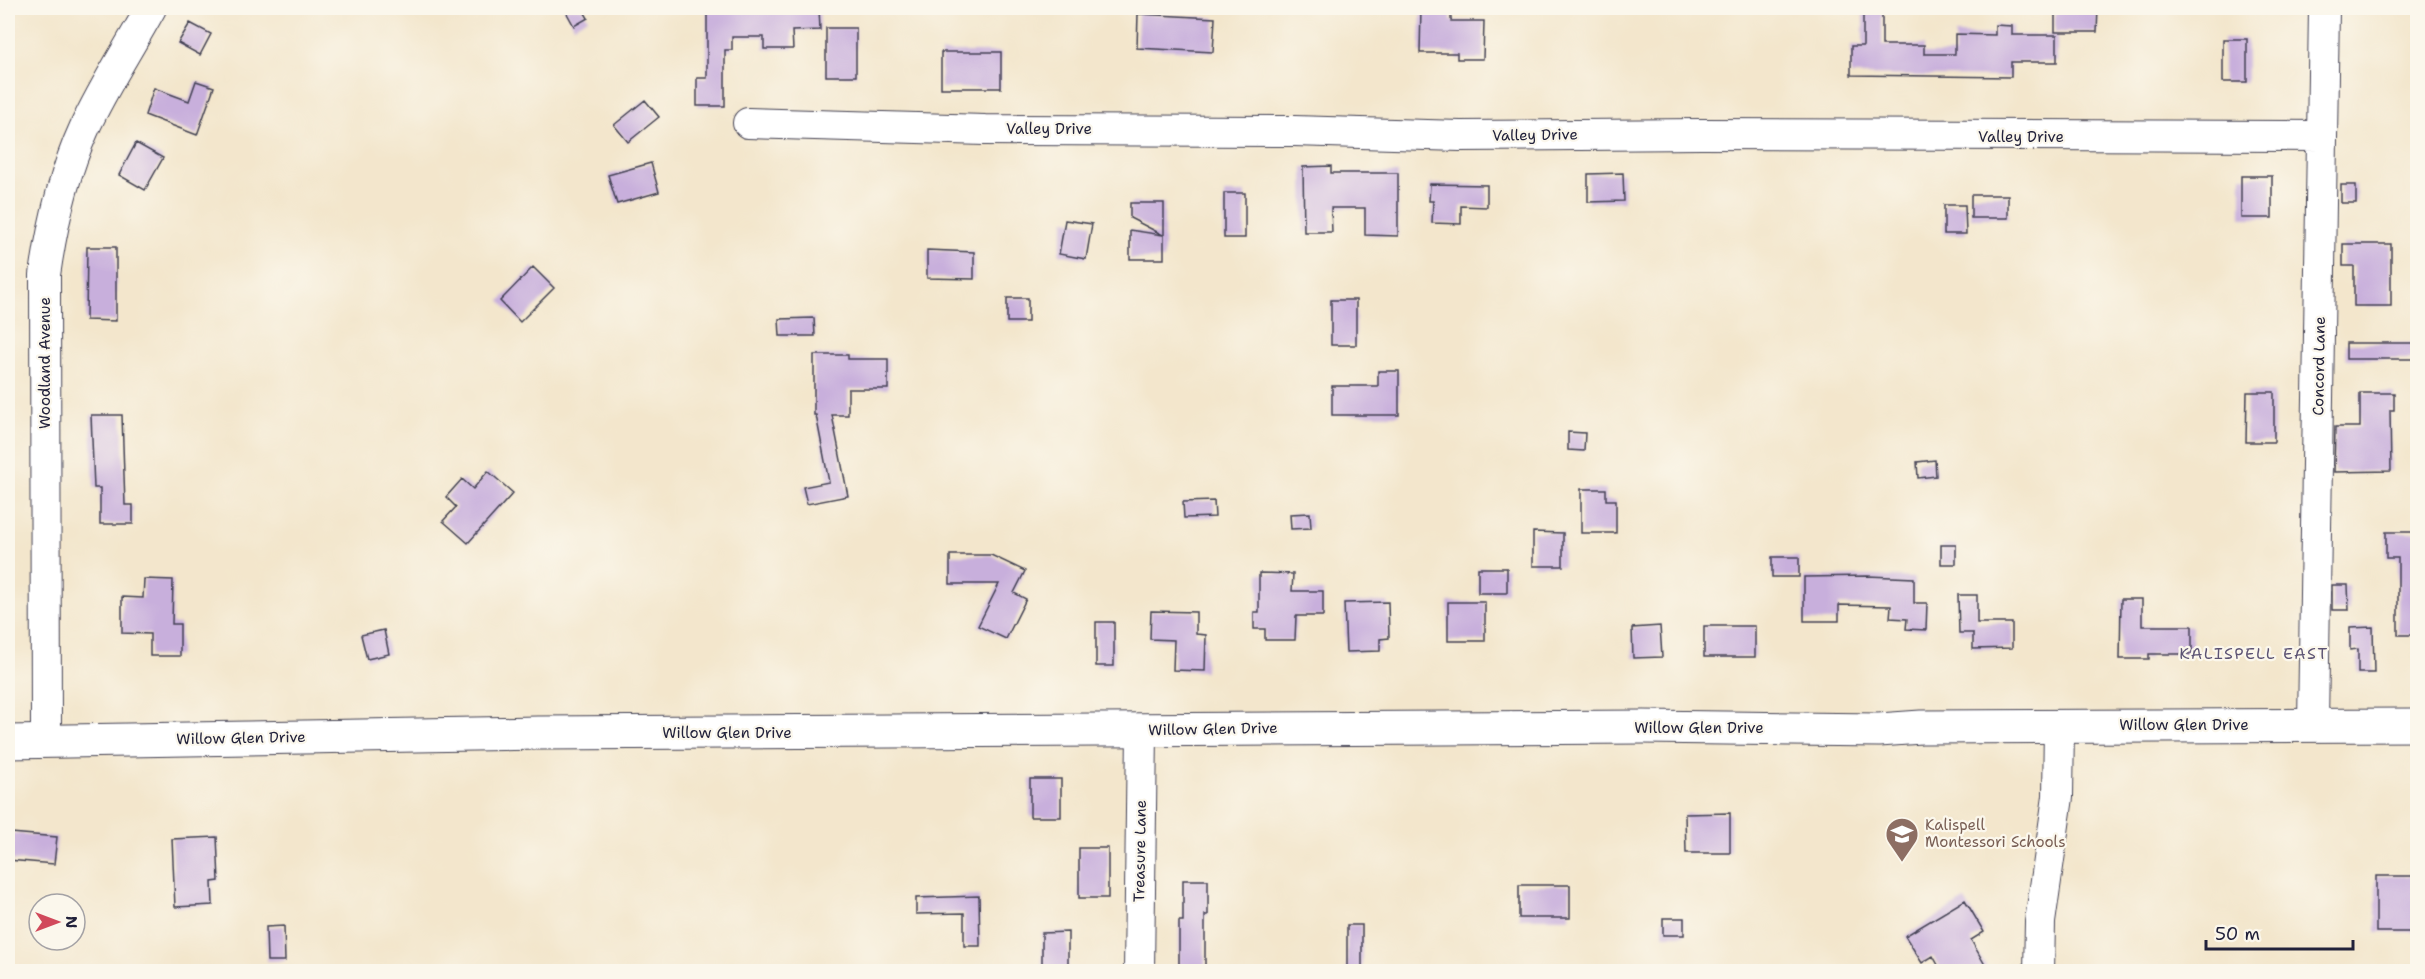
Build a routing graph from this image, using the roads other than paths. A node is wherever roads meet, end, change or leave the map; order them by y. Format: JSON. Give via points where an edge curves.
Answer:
{"nodes":[{"id":1,"x":151,"y":8,"type":"edge"},
{"id":2,"x":2324,"y":8,"type":"edge"},
{"id":3,"x":748,"y":123,"type":"dead end"},
{"id":4,"x":2322,"y":136,"type":"junction"},
{"id":5,"x":2313,"y":724,"type":"junction"},
{"id":6,"x":2418,"y":725,"type":"edge"},
{"id":7,"x":2059,"y":726,"type":"junction"},
{"id":8,"x":1142,"y":730,"type":"junction"},
{"id":9,"x":46,"y":741,"type":"junction"},
{"id":10,"x":8,"y":742,"type":"edge"},
{"id":11,"x":1139,"y":972,"type":"edge"},
{"id":12,"x":2039,"y":972,"type":"edge"}],
"edges":[{"from":1,"to":9,"type":"street","name":"Woodland Avenue","via":[[84,129],[68,171],[45,275]]},
{"from":2,"to":4,"type":"street","name":"Concord Lane"},
{"from":3,"to":4,"type":"street","name":"Valley Drive","via":[[1460,136]]},
{"from":4,"to":5,"type":"street","name":"Concord Lane"},
{"from":5,"to":6,"type":"main road","name":"Willow Glen Drive"},
{"from":5,"to":7,"type":"main road","name":"Willow Glen Drive"},
{"from":7,"to":8,"type":"main road","name":"Willow Glen Drive","via":[[1879,730]]},
{"from":7,"to":12,"type":"street","via":[[2058,797],[2040,922]]},
{"from":8,"to":9,"type":"main road","name":"Willow Glen Drive","via":[[538,733]]},
{"from":8,"to":11,"type":"street","name":"Treasure Lane"},
{"from":9,"to":10,"type":"main road","name":"Willow Glen Drive"}]}
